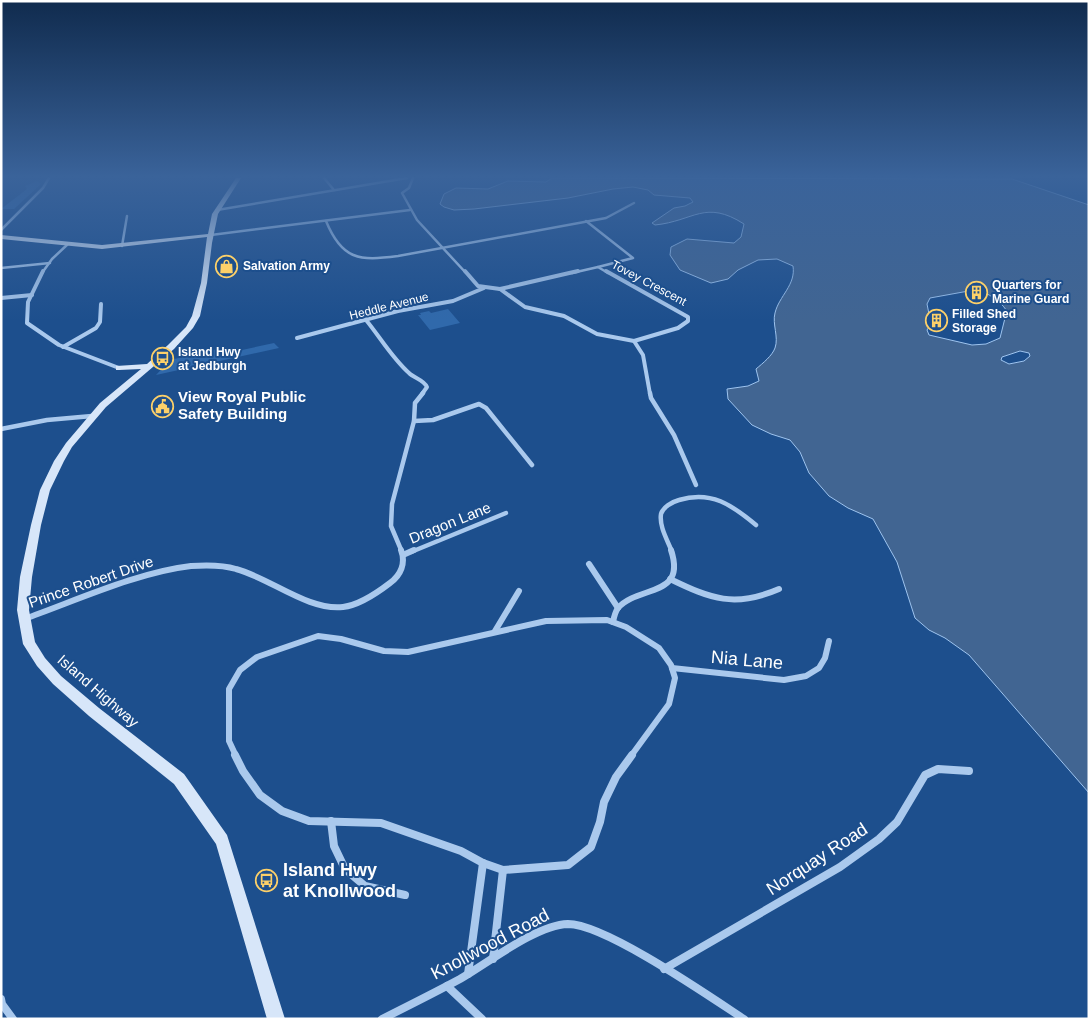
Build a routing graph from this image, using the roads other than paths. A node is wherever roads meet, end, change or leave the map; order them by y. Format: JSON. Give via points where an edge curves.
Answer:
{"nodes":[{"id":1,"x":125,"y":226,"type":"edge"},
{"id":2,"x":285,"y":226,"type":"edge"},
{"id":3,"x":329,"y":226,"type":"edge"},
{"id":4,"x":423,"y":226,"type":"edge"},
{"id":5,"x":561,"y":226,"type":"edge"},
{"id":6,"x":592,"y":226,"type":"edge"},
{"id":7,"x":212,"y":227,"type":"joint"},
{"id":8,"x":211,"y":234,"type":"junction"},
{"id":9,"x":1,"y":237,"type":"edge"},
{"id":10,"x":190,"y":237,"type":"junction"},
{"id":11,"x":68,"y":244,"type":"junction"},
{"id":12,"x":122,"y":246,"type":"junction"},
{"id":13,"x":442,"y":247,"type":"junction"},
{"id":14,"x":50,"y":263,"type":"junction"},
{"id":15,"x":598,"y":267,"type":"junction"},
{"id":16,"x":1,"y":268,"type":"edge"},
{"id":17,"x":484,"y":288,"type":"junction"},
{"id":18,"x":500,"y":290,"type":"junction"},
{"id":19,"x":32,"y":295,"type":"junction"},
{"id":20,"x":1,"y":298,"type":"edge"},
{"id":21,"x":101,"y":304,"type":"dead end"},
{"id":22,"x":366,"y":320,"type":"junction"},
{"id":23,"x":297,"y":338,"type":"dead end"},
{"id":24,"x":634,"y":341,"type":"junction"},
{"id":25,"x":63,"y":347,"type":"junction"},
{"id":26,"x":147,"y":366,"type":"junction"},
{"id":27,"x":119,"y":368,"type":"junction"},
{"id":28,"x":130,"y":380,"type":"junction"},
{"id":29,"x":92,"y":416,"type":"junction"},
{"id":30,"x":414,"y":421,"type":"junction"},
{"id":31,"x":1,"y":429,"type":"edge"},
{"id":32,"x":532,"y":465,"type":"dead end"},
{"id":33,"x":696,"y":485,"type":"dead end"},
{"id":34,"x":506,"y":513,"type":"dead end"},
{"id":35,"x":756,"y":525,"type":"dead end"},
{"id":36,"x":403,"y":556,"type":"junction"},
{"id":37,"x":589,"y":564,"type":"dead end"},
{"id":38,"x":670,"y":580,"type":"junction"},
{"id":39,"x":779,"y":589,"type":"dead end"},
{"id":40,"x":519,"y":591,"type":"dead end"},
{"id":41,"x":618,"y":608,"type":"junction"},
{"id":42,"x":24,"y":619,"type":"junction"},
{"id":43,"x":613,"y":622,"type":"junction"},
{"id":44,"x":495,"y":631,"type":"junction"},
{"id":45,"x":829,"y":641,"type":"dead end"},
{"id":46,"x":672,"y":668,"type":"junction"},
{"id":47,"x":969,"y":771,"type":"dead end"},
{"id":48,"x":331,"y":821,"type":"junction"},
{"id":49,"x":483,"y":864,"type":"junction"},
{"id":50,"x":503,"y":870,"type":"junction"},
{"id":51,"x":405,"y":895,"type":"dead end"},
{"id":52,"x":493,"y":959,"type":"junction"},
{"id":53,"x":664,"y":969,"type":"junction"},
{"id":54,"x":468,"y":974,"type":"junction"},
{"id":55,"x":447,"y":986,"type":"junction"},
{"id":56,"x":1,"y":999,"type":"edge"},
{"id":57,"x":13,"y":1019,"type":"edge"},
{"id":58,"x":276,"y":1019,"type":"edge"},
{"id":59,"x":382,"y":1019,"type":"edge"},
{"id":60,"x":482,"y":1019,"type":"edge"},
{"id":61,"x":744,"y":1019,"type":"edge"}],
"edges":[{"from":1,"to":12,"type":"street"},
{"from":2,"to":8,"type":"street"},
{"from":3,"to":13,"type":"street","via":[[343,251],[364,260]]},
{"from":4,"to":13,"type":"street"},
{"from":5,"to":13,"type":"street"},
{"from":6,"to":15,"type":"street","name":"Tovey Crescent","via":[[633,258]]},
{"from":7,"to":8,"type":"main road","name":"Island Highway"},
{"from":7,"to":10,"type":"main road"},
{"from":8,"to":10,"type":"main road"},
{"from":8,"to":26,"type":"main road","name":"Island Highway","via":[[196,316],[180,338]]},
{"from":9,"to":11,"type":"main road"},
{"from":10,"to":12,"type":"main road"},
{"from":11,"to":12,"type":"main road"},
{"from":11,"to":14,"type":"street","via":[[53,256]]},
{"from":13,"to":17,"type":"street","via":[[478,286]]},
{"from":14,"to":16,"type":"street"},
{"from":14,"to":19,"type":"street"},
{"from":15,"to":18,"type":"street","name":"Tovey Crescent"},
{"from":15,"to":24,"type":"street","name":"Tovey Crescent","via":[[688,316],[688,321],[678,328]]},
{"from":17,"to":18,"type":"street"},
{"from":17,"to":22,"type":"street","name":"Heddle Avenue","via":[[454,300]]},
{"from":18,"to":24,"type":"street","via":[[525,307],[564,316],[585,329],[612,338]]},
{"from":19,"to":20,"type":"street"},
{"from":19,"to":25,"type":"street","via":[[27,306],[28,323],[45,338]]},
{"from":21,"to":25,"type":"street","via":[[100,322],[96,328]]},
{"from":22,"to":23,"type":"street","name":"Heddle Avenue"},
{"from":22,"to":30,"type":"street","via":[[402,366],[426,384],[414,403]]},
{"from":24,"to":33,"type":"street","via":[[643,355],[651,398],[674,435]]},
{"from":25,"to":27,"type":"street"},
{"from":26,"to":27,"type":"main road"},
{"from":26,"to":28,"type":"main road","name":"Island Highway"},
{"from":27,"to":28,"type":"main road"},
{"from":28,"to":29,"type":"main road","name":"Island Highway"},
{"from":29,"to":31,"type":"street"},
{"from":29,"to":42,"type":"main road","name":"Island Highway","via":[[69,445],[45,490],[26,578]]},
{"from":30,"to":32,"type":"street","via":[[433,420],[479,404],[486,408]]},
{"from":30,"to":36,"type":"street","via":[[390,517]]},
{"from":34,"to":36,"type":"street","name":"Dragon Lane"},
{"from":35,"to":38,"type":"street","via":[[728,502],[709,496],[674,501],[664,508],[660,516],[675,556]]},
{"from":36,"to":42,"type":"street","name":"Prince Robert Drive","via":[[402,571],[392,582],[365,600],[344,607],[313,604],[236,569],[192,566],[146,575]]},
{"from":37,"to":41,"type":"street"},
{"from":38,"to":39,"type":"street","via":[[719,598],[756,599]]},
{"from":38,"to":41,"type":"street","via":[[656,591]]},
{"from":40,"to":44,"type":"street"},
{"from":41,"to":43,"type":"street"},
{"from":42,"to":58,"type":"main road","name":"Island Highway","via":[[30,644],[57,680],[179,778],[222,840]]},
{"from":43,"to":44,"type":"street","via":[[546,621]]},
{"from":43,"to":46,"type":"street","via":[[659,648]]},
{"from":44,"to":48,"type":"street","via":[[408,652],[384,651],[341,638],[318,636],[257,657],[240,670],[229,689],[229,741],[243,772],[260,795],[282,811],[309,821]]},
{"from":45,"to":46,"type":"street","name":"Nia Lane","via":[[819,668],[806,676],[784,680]]},
{"from":46,"to":50,"type":"street","via":[[675,678],[669,704],[616,777],[604,802],[590,847],[568,865]]},
{"from":47,"to":53,"type":"street","name":"Norquay Road","via":[[938,770],[925,774],[897,822],[879,839],[840,867]]},
{"from":48,"to":49,"type":"street","via":[[381,823],[461,852]]},
{"from":48,"to":51,"type":"street","via":[[334,846],[345,869],[365,886]]},
{"from":49,"to":50,"type":"street"},
{"from":49,"to":54,"type":"street"},
{"from":50,"to":52,"type":"street"},
{"from":52,"to":53,"type":"street","name":"Knollwood Road","via":[[549,928],[568,923],[602,934]]},
{"from":52,"to":54,"type":"street","name":"Knollwood Road"},
{"from":53,"to":61,"type":"street","name":"Knollwood Road"},
{"from":54,"to":55,"type":"street","name":"Knollwood Road"},
{"from":55,"to":59,"type":"street","name":"Knollwood Road"},
{"from":55,"to":60,"type":"street"},
{"from":56,"to":57,"type":"street"}]}
